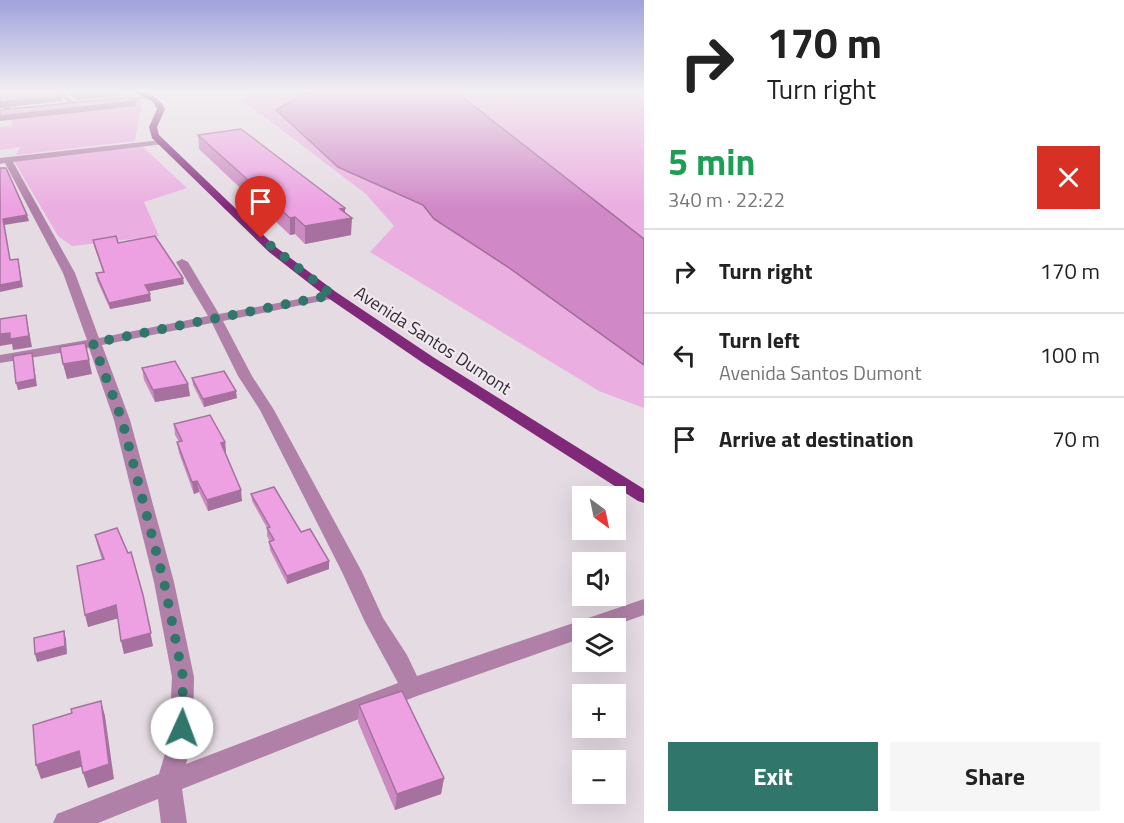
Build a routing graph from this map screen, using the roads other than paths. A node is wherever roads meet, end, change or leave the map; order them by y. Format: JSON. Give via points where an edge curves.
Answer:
{"nodes":[{"id":1,"x":154,"y":130,"type":"edge"},
{"id":2,"x":161,"y":142,"type":"junction"},
{"id":3,"x":4,"y":161,"type":"edge"},
{"id":4,"x":182,"y":262,"type":"dead end"},
{"id":5,"x":332,"y":295,"type":"junction"},
{"id":6,"x":216,"y":318,"type":"junction"},
{"id":7,"x":93,"y":343,"type":"junction"},
{"id":8,"x":0,"y":359,"type":"edge"},
{"id":9,"x":644,"y":497,"type":"edge"},
{"id":10,"x":644,"y":608,"type":"edge"},
{"id":11,"x":615,"y":618,"type":"edge"},
{"id":12,"x":572,"y":633,"type":"edge"},
{"id":13,"x":411,"y":688,"type":"junction"},
{"id":14,"x":169,"y":783,"type":"junction"},
{"id":15,"x":66,"y":823,"type":"edge"},
{"id":16,"x":174,"y":823,"type":"edge"}],
"edges":[{"from":1,"to":2,"type":"main road"},
{"from":2,"to":3,"type":"street"},
{"from":2,"to":5,"type":"main road","name":"Avenida Santos Dumont","via":[[273,250]]},
{"from":3,"to":7,"type":"street","via":[[69,273]]},
{"from":4,"to":6,"type":"street"},
{"from":5,"to":6,"type":"street"},
{"from":5,"to":9,"type":"main road","name":"Avenida Santos Dumont"},
{"from":6,"to":7,"type":"street"},
{"from":6,"to":13,"type":"street"},
{"from":7,"to":8,"type":"street"},
{"from":7,"to":14,"type":"street","via":[[122,420],[164,582],[183,677],[181,740]]},
{"from":10,"to":11,"type":"street"},
{"from":12,"to":13,"type":"street"},
{"from":13,"to":14,"type":"street"},
{"from":14,"to":15,"type":"street"},
{"from":14,"to":16,"type":"street"}]}
